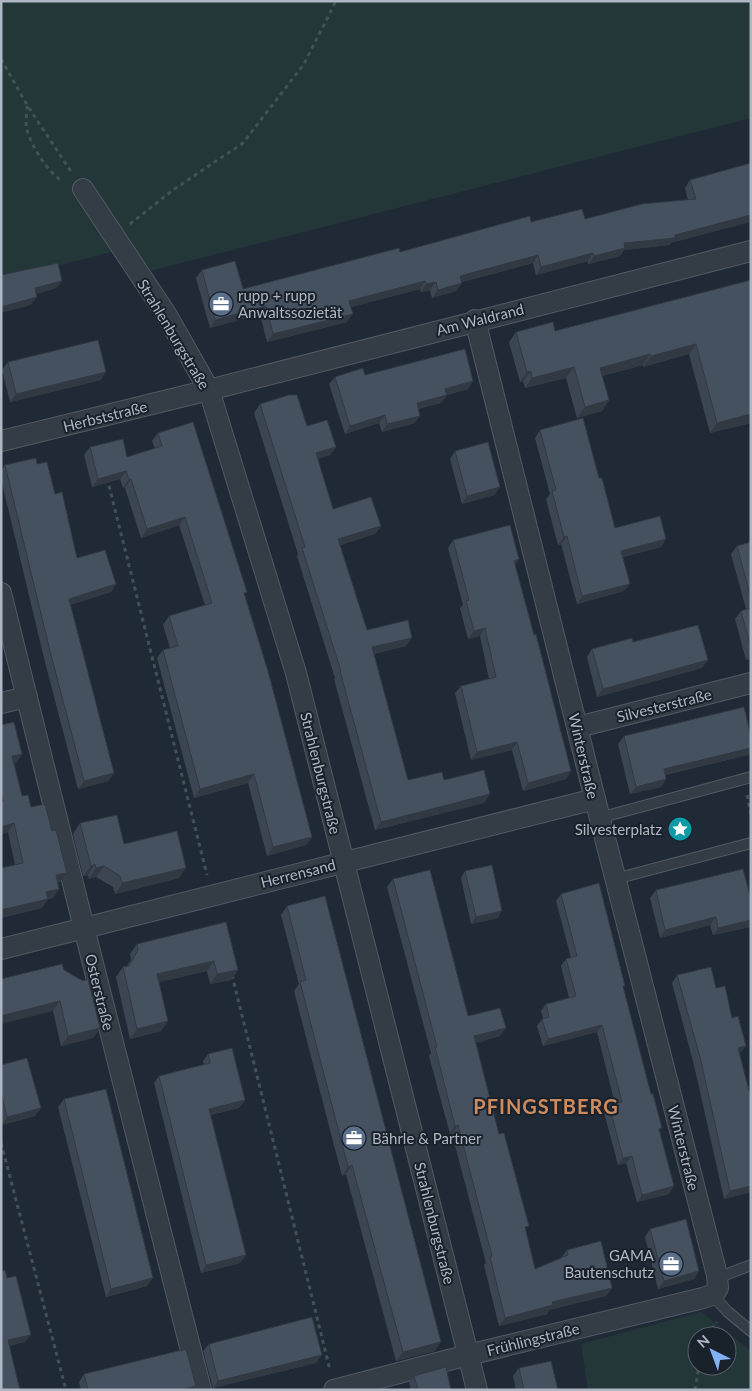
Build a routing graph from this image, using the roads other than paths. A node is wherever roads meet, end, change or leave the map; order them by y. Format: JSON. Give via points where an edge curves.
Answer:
{"nodes":[{"id":1,"x":83,"y":189,"type":"road end"},
{"id":2,"x":751,"y":251,"type":"edge"},
{"id":3,"x":475,"y":320,"type":"junction"},
{"id":4,"x":209,"y":390,"type":"junction"},
{"id":5,"x":1,"y":441,"type":"edge"},
{"id":6,"x":1,"y":593,"type":"edge"},
{"id":7,"x":751,"y":683,"type":"edge"},
{"id":8,"x":27,"y":697,"type":"junction"},
{"id":9,"x":1,"y":703,"type":"edge"},
{"id":10,"x":578,"y":727,"type":"junction"},
{"id":11,"x":751,"y":777,"type":"edge"},
{"id":12,"x":597,"y":809,"type":"junction"},
{"id":13,"x":751,"y":843,"type":"edge"},
{"id":14,"x":344,"y":862,"type":"junction"},
{"id":15,"x":615,"y":879,"type":"junction"},
{"id":16,"x":84,"y":928,"type":"junction"},
{"id":17,"x":1,"y":949,"type":"edge"},
{"id":18,"x":751,"y":1265,"type":"edge"},
{"id":19,"x":714,"y":1286,"type":"junction"},
{"id":20,"x":751,"y":1331,"type":"edge"},
{"id":21,"x":468,"y":1355,"type":"junction"},
{"id":22,"x":201,"y":1390,"type":"edge"},
{"id":23,"x":334,"y":1390,"type":"edge"},
{"id":24,"x":477,"y":1390,"type":"edge"}],
"edges":[{"from":1,"to":4,"type":"street","name":"Strahlenburgstraße","via":[[166,314]]},
{"from":2,"to":3,"type":"street","name":"Am Waldrand"},
{"from":3,"to":4,"type":"street","name":"Am Waldrand"},
{"from":3,"to":10,"type":"street","name":"Winterstraße"},
{"from":4,"to":5,"type":"street","name":"Herbststraße"},
{"from":4,"to":14,"type":"street","name":"Strahlenburgstraße","via":[[296,673]]},
{"from":6,"to":8,"type":"street","name":"Osterstraße"},
{"from":7,"to":10,"type":"street","name":"Silvesterstraße"},
{"from":8,"to":9,"type":"street"},
{"from":8,"to":16,"type":"street","name":"Osterstraße"},
{"from":10,"to":12,"type":"street","name":"Winterstraße"},
{"from":11,"to":12,"type":"lane"},
{"from":12,"to":14,"type":"street","name":"Herrensand"},
{"from":12,"to":15,"type":"street","name":"Winterstraße"},
{"from":13,"to":15,"type":"lane"},
{"from":14,"to":16,"type":"street","name":"Herrensand"},
{"from":14,"to":21,"type":"street","name":"Strahlenburgstraße"},
{"from":15,"to":19,"type":"street","name":"Winterstraße"},
{"from":16,"to":17,"type":"street","name":"Herrensand"},
{"from":16,"to":22,"type":"street","name":"Osterstraße"},
{"from":18,"to":19,"type":"lane"},
{"from":19,"to":20,"type":"lane","via":[[728,1312]]},
{"from":19,"to":21,"type":"street","name":"Frühlingstraße"},
{"from":21,"to":23,"type":"street","name":"Frühlingstraße"},
{"from":21,"to":24,"type":"street","name":"Strahlenburgstraße"}]}
